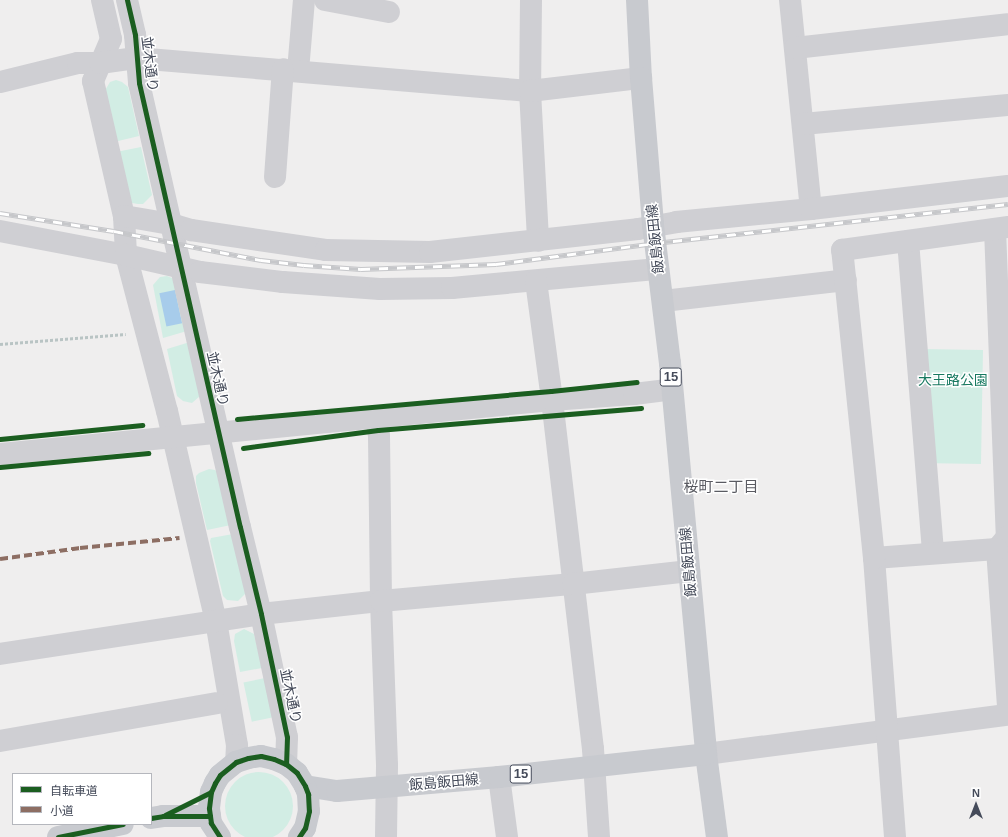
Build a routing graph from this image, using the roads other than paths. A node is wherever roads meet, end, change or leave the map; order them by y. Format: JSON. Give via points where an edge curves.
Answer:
{"nodes":[{"id":1,"x":102,"y":0,"type":"edge"},
{"id":2,"x":127,"y":0,"type":"edge"},
{"id":3,"x":304,"y":0,"type":"edge"},
{"id":4,"x":325,"y":0,"type":"edge"},
{"id":5,"x":531,"y":0,"type":"edge"},
{"id":6,"x":637,"y":0,"type":"edge"},
{"id":7,"x":790,"y":0,"type":"edge"},
{"id":8,"x":389,"y":12,"type":"dead end"},
{"id":9,"x":1008,"y":24,"type":"edge"},
{"id":10,"x":795,"y":48,"type":"junction"},
{"id":11,"x":136,"y":58,"type":"junction"},
{"id":12,"x":100,"y":64,"type":"junction"},
{"id":13,"x":290,"y":70,"type":"junction"},
{"id":14,"x":641,"y":78,"type":"junction"},
{"id":15,"x":0,"y":82,"type":"edge"},
{"id":16,"x":530,"y":91,"type":"junction"},
{"id":17,"x":1008,"y":105,"type":"edge"},
{"id":18,"x":803,"y":124,"type":"junction"},
{"id":19,"x":275,"y":177,"type":"dead end"},
{"id":20,"x":1008,"y":186,"type":"edge"},
{"id":21,"x":811,"y":209,"type":"junction"},
{"id":22,"x":124,"y":216,"type":"junction"},
{"id":23,"x":171,"y":224,"type":"junction"},
{"id":24,"x":653,"y":225,"type":"junction"},
{"id":25,"x":1002,"y":228,"type":"edge"},
{"id":26,"x":0,"y":231,"type":"edge"},
{"id":27,"x":538,"y":241,"type":"junction"},
{"id":28,"x":908,"y":241,"type":"junction"},
{"id":29,"x":126,"y":255,"type":"junction"},
{"id":30,"x":180,"y":267,"type":"junction"},
{"id":31,"x":658,"y":270,"type":"junction"},
{"id":32,"x":846,"y":280,"type":"junction"},
{"id":33,"x":536,"y":281,"type":"junction"},
{"id":34,"x":663,"y":301,"type":"junction"},
{"id":35,"x":1004,"y":320,"type":"edge"},
{"id":36,"x":672,"y":388,"type":"junction"},
{"id":37,"x":552,"y":400,"type":"junction"},
{"id":38,"x":376,"y":417,"type":"junction"},
{"id":39,"x":218,"y":433,"type":"junction"},
{"id":40,"x":173,"y":437,"type":"junction"},
{"id":41,"x":0,"y":454,"type":"edge"},
{"id":42,"x":996,"y":548,"type":"junction"},
{"id":43,"x":933,"y":553,"type":"junction"},
{"id":44,"x":874,"y":558,"type":"junction"},
{"id":45,"x":689,"y":571,"type":"junction"},
{"id":46,"x":574,"y":584,"type":"junction"},
{"id":47,"x":381,"y":601,"type":"junction"},
{"id":48,"x":261,"y":614,"type":"junction"},
{"id":49,"x":216,"y":621,"type":"junction"},
{"id":50,"x":0,"y":654,"type":"edge"},
{"id":51,"x":217,"y":703,"type":"dead end"},
{"id":52,"x":1008,"y":705,"type":"edge"},
{"id":53,"x":1008,"y":715,"type":"edge"},
{"id":54,"x":887,"y":730,"type":"junction"},
{"id":55,"x":0,"y":741,"type":"edge"},
{"id":56,"x":706,"y":754,"type":"junction"},
{"id":57,"x":236,"y":762,"type":"junction"},
{"id":58,"x":286,"y":764,"type":"junction"},
{"id":59,"x":594,"y":766,"type":"junction"},
{"id":60,"x":499,"y":777,"type":"junction"},
{"id":61,"x":386,"y":787,"type":"junction"},
{"id":62,"x":211,"y":792,"type":"junction"},
{"id":63,"x":307,"y":794,"type":"junction"},
{"id":64,"x":157,"y":817,"type":"edge"},
{"id":65,"x":118,"y":825,"type":"edge"},
{"id":66,"x":214,"y":830,"type":"edge"},
{"id":67,"x":304,"y":834,"type":"edge"},
{"id":68,"x":58,"y":837,"type":"edge"},
{"id":69,"x":386,"y":837,"type":"edge"},
{"id":70,"x":507,"y":837,"type":"edge"},
{"id":71,"x":600,"y":837,"type":"edge"},
{"id":72,"x":718,"y":837,"type":"edge"},
{"id":73,"x":894,"y":837,"type":"edge"}],
"edges":[{"from":1,"to":12,"type":"street","via":[[111,39]]},
{"from":2,"to":11,"type":"street","name":"並木通り","via":[[135,35]]},
{"from":3,"to":13,"type":"street"},
{"from":4,"to":8,"type":"street"},
{"from":5,"to":16,"type":"street"},
{"from":6,"to":14,"type":"main road","name":"飯島飯田線","number":"15"},
{"from":7,"to":10,"type":"street"},
{"from":9,"to":10,"type":"street"},
{"from":10,"to":18,"type":"street"},
{"from":11,"to":12,"type":"street"},
{"from":11,"to":13,"type":"street"},
{"from":11,"to":23,"type":"street","name":"並木通り","via":[[139,83]]},
{"from":12,"to":15,"type":"street","via":[[78,63]]},
{"from":12,"to":22,"type":"street","via":[[93,81]]},
{"from":13,"to":16,"type":"street"},
{"from":13,"to":19,"type":"street"},
{"from":14,"to":16,"type":"street"},
{"from":14,"to":24,"type":"main road","name":"飯島飯田線","number":"15"},
{"from":16,"to":27,"type":"street"},
{"from":17,"to":18,"type":"street"},
{"from":18,"to":21,"type":"street"},
{"from":20,"to":21,"type":"street"},
{"from":21,"to":24,"type":"street"},
{"from":22,"to":23,"type":"street"},
{"from":22,"to":29,"type":"street"},
{"from":23,"to":27,"type":"street","via":[[191,230],[326,250],[430,252]]},
{"from":23,"to":30,"type":"street","name":"並木通り"},
{"from":24,"to":27,"type":"street"},
{"from":24,"to":31,"type":"main road","name":"飯島飯田線","number":"15"},
{"from":25,"to":28,"type":"street"},
{"from":25,"to":35,"type":"street"},
{"from":26,"to":29,"type":"street"},
{"from":28,"to":32,"type":"street","via":[[842,250]]},
{"from":28,"to":43,"type":"street"},
{"from":29,"to":30,"type":"street"},
{"from":29,"to":40,"type":"street"},
{"from":30,"to":33,"type":"street","via":[[200,272],[283,282],[380,289],[452,288]]},
{"from":30,"to":39,"type":"street","name":"並木通り"},
{"from":31,"to":33,"type":"street"},
{"from":31,"to":34,"type":"main road","name":"飯島飯田線","number":"15"},
{"from":32,"to":34,"type":"street"},
{"from":32,"to":44,"type":"street"},
{"from":33,"to":37,"type":"street"},
{"from":34,"to":36,"type":"main road","name":"飯島飯田線","number":"15"},
{"from":35,"to":42,"type":"street","via":[[1007,537]]},
{"from":36,"to":37,"type":"street","via":[[634,394]]},
{"from":36,"to":45,"type":"main road","name":"飯島飯田線","number":"15"},
{"from":37,"to":38,"type":"street"},
{"from":37,"to":46,"type":"street"},
{"from":38,"to":39,"type":"street"},
{"from":38,"to":47,"type":"street","via":[[379,436]]},
{"from":39,"to":40,"type":"street"},
{"from":39,"to":48,"type":"street","name":"並木通り"},
{"from":40,"to":41,"type":"street"},
{"from":40,"to":49,"type":"street"},
{"from":42,"to":43,"type":"street"},
{"from":42,"to":52,"type":"street"},
{"from":43,"to":44,"type":"street"},
{"from":44,"to":54,"type":"street"},
{"from":45,"to":46,"type":"street"},
{"from":45,"to":56,"type":"main road","name":"飯島飯田線","number":"15"},
{"from":46,"to":47,"type":"street"},
{"from":46,"to":59,"type":"street"},
{"from":47,"to":48,"type":"street"},
{"from":47,"to":61,"type":"street"},
{"from":48,"to":49,"type":"street"},
{"from":48,"to":58,"type":"street","name":"並木通り","via":[[287,737]]},
{"from":49,"to":50,"type":"street"},
{"from":49,"to":57,"type":"street","via":[[237,745]]},
{"from":51,"to":55,"type":"street"},
{"from":53,"to":54,"type":"street"},
{"from":54,"to":56,"type":"street"},
{"from":54,"to":73,"type":"street"},
{"from":56,"to":59,"type":"main road","name":"飯島飯田線","number":"15"},
{"from":56,"to":72,"type":"main road"},
{"from":57,"to":58,"type":"main road","via":[[261,756]]},
{"from":57,"to":62,"type":"main road","via":[[220,775]]},
{"from":58,"to":63,"type":"main road","via":[[297,773]]},
{"from":59,"to":60,"type":"main road","name":"飯島飯田線","number":"15"},
{"from":59,"to":71,"type":"street"},
{"from":60,"to":61,"type":"main road","name":"飯島飯田線","number":"15"},
{"from":60,"to":70,"type":"street"},
{"from":61,"to":63,"type":"main road","name":"飯島飯田線","number":"15"},
{"from":61,"to":69,"type":"street"},
{"from":62,"to":64,"type":"main road"},
{"from":62,"to":66,"type":"main road"},
{"from":63,"to":67,"type":"main road","via":[[309,811]]},
{"from":64,"to":66,"type":"main road"},
{"from":65,"to":68,"type":"main road"}]}
